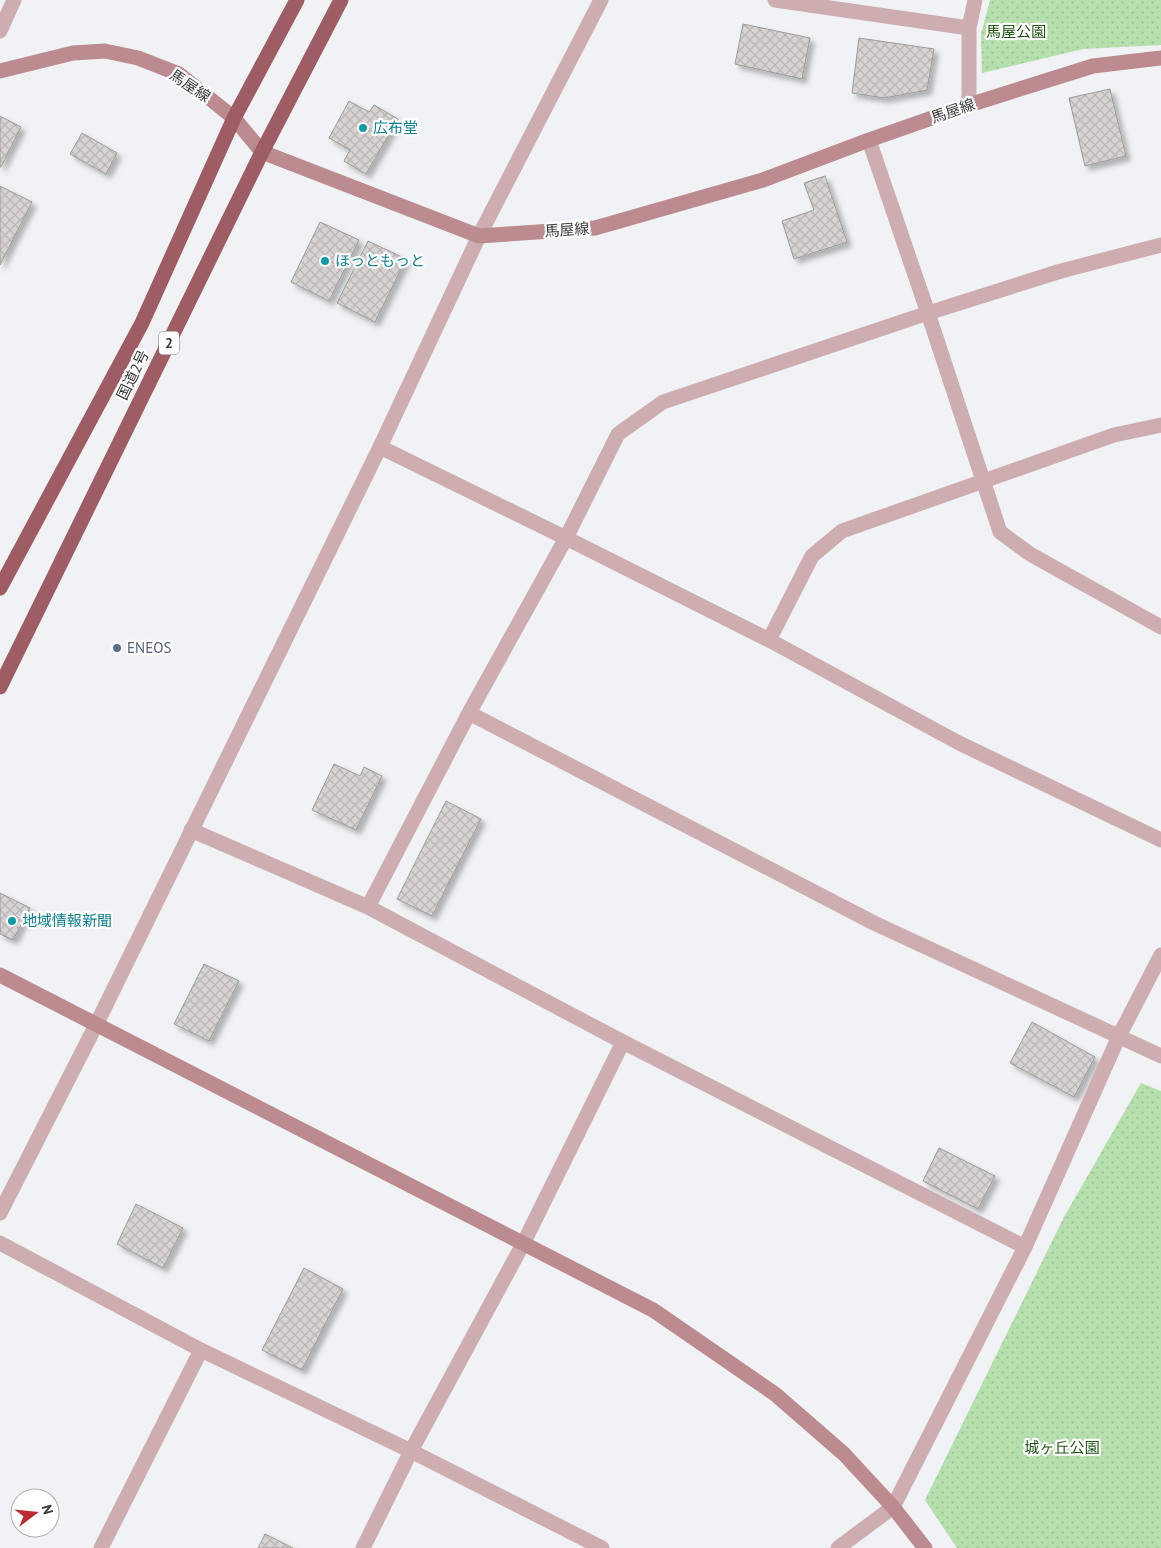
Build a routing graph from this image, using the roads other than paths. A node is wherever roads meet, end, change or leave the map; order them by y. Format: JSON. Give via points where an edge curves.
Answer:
{"nodes":[{"id":1,"x":14,"y":0,"type":"edge"},
{"id":2,"x":297,"y":0,"type":"edge"},
{"id":3,"x":341,"y":0,"type":"edge"},
{"id":4,"x":601,"y":0,"type":"edge"},
{"id":5,"x":775,"y":0,"type":"edge"},
{"id":6,"x":974,"y":0,"type":"edge"},
{"id":7,"x":969,"y":28,"type":"junction"},
{"id":8,"x":0,"y":31,"type":"edge"},
{"id":9,"x":1161,"y":58,"type":"edge"},
{"id":10,"x":0,"y":71,"type":"edge"},
{"id":11,"x":969,"y":105,"type":"junction"},
{"id":12,"x":234,"y":118,"type":"junction"},
{"id":13,"x":869,"y":140,"type":"junction"},
{"id":14,"x":262,"y":152,"type":"junction"},
{"id":15,"x":479,"y":236,"type":"junction"},
{"id":16,"x":1161,"y":245,"type":"edge"},
{"id":17,"x":928,"y":313,"type":"junction"},
{"id":18,"x":1161,"y":425,"type":"edge"},
{"id":19,"x":380,"y":447,"type":"junction"},
{"id":20,"x":983,"y":482,"type":"junction"},
{"id":21,"x":566,"y":538,"type":"junction"},
{"id":22,"x":0,"y":588,"type":"edge"},
{"id":23,"x":1161,"y":627,"type":"edge"},
{"id":24,"x":769,"y":640,"type":"junction"},
{"id":25,"x":0,"y":687,"type":"edge"},
{"id":26,"x":469,"y":713,"type":"junction"},
{"id":27,"x":192,"y":830,"type":"junction"},
{"id":28,"x":1161,"y":840,"type":"edge"},
{"id":29,"x":368,"y":907,"type":"junction"},
{"id":30,"x":1161,"y":955,"type":"edge"},
{"id":31,"x":0,"y":975,"type":"edge"},
{"id":32,"x":97,"y":1024,"type":"junction"},
{"id":33,"x":1120,"y":1036,"type":"junction"},
{"id":34,"x":623,"y":1042,"type":"junction"},
{"id":35,"x":1161,"y":1056,"type":"edge"},
{"id":36,"x":0,"y":1213,"type":"edge"},
{"id":37,"x":0,"y":1243,"type":"edge"},
{"id":38,"x":523,"y":1244,"type":"junction"},
{"id":39,"x":1025,"y":1247,"type":"junction"},
{"id":40,"x":201,"y":1350,"type":"junction"},
{"id":41,"x":411,"y":1451,"type":"junction"},
{"id":42,"x":893,"y":1507,"type":"junction"},
{"id":43,"x":101,"y":1548,"type":"edge"},
{"id":44,"x":363,"y":1548,"type":"edge"},
{"id":45,"x":602,"y":1548,"type":"edge"},
{"id":46,"x":838,"y":1548,"type":"edge"},
{"id":47,"x":925,"y":1548,"type":"edge"}],
"edges":[{"from":1,"to":8,"type":"street"},
{"from":2,"to":12,"type":"highway","name":"国道2号","number":"2"},
{"from":3,"to":14,"type":"highway","name":"国道2号","number":"2"},
{"from":4,"to":15,"type":"street"},
{"from":5,"to":7,"type":"street"},
{"from":6,"to":7,"type":"street"},
{"from":7,"to":11,"type":"street"},
{"from":9,"to":11,"type":"street","name":"馬屋線","via":[[1093,66]]},
{"from":10,"to":12,"type":"street","name":"馬屋線","via":[[73,53],[104,51],[138,58],[178,74]]},
{"from":11,"to":13,"type":"street","name":"馬屋線"},
{"from":12,"to":14,"type":"street","name":"馬屋線"},
{"from":12,"to":22,"type":"highway","name":"国道2号","number":"2","via":[[142,323]]},
{"from":13,"to":15,"type":"street","name":"馬屋線","via":[[763,180],[595,228]]},
{"from":13,"to":17,"type":"street"},
{"from":14,"to":15,"type":"street","name":"馬屋線"},
{"from":14,"to":25,"type":"highway","name":"国道2号","number":"2"},
{"from":15,"to":19,"type":"street"},
{"from":16,"to":17,"type":"street","via":[[1061,271]]},
{"from":17,"to":20,"type":"street"},
{"from":17,"to":21,"type":"street","via":[[663,402],[618,434]]},
{"from":18,"to":20,"type":"street","via":[[1114,435]]},
{"from":19,"to":21,"type":"street"},
{"from":19,"to":27,"type":"street"},
{"from":20,"to":23,"type":"street","via":[[1000,532],[1030,554]]},
{"from":20,"to":24,"type":"street","via":[[842,531],[812,556]]},
{"from":21,"to":24,"type":"street"},
{"from":21,"to":26,"type":"street"},
{"from":24,"to":28,"type":"street","via":[[959,742]]},
{"from":26,"to":29,"type":"street"},
{"from":26,"to":33,"type":"street","via":[[874,922]]},
{"from":27,"to":29,"type":"street"},
{"from":27,"to":32,"type":"street"},
{"from":29,"to":34,"type":"street"},
{"from":30,"to":33,"type":"street"},
{"from":31,"to":32,"type":"street"},
{"from":32,"to":36,"type":"street"},
{"from":32,"to":38,"type":"street"},
{"from":33,"to":35,"type":"street"},
{"from":33,"to":39,"type":"street"},
{"from":34,"to":38,"type":"street"},
{"from":34,"to":39,"type":"street"},
{"from":37,"to":40,"type":"street"},
{"from":38,"to":41,"type":"street"},
{"from":38,"to":42,"type":"street","via":[[653,1310],[775,1394],[844,1454]]},
{"from":39,"to":42,"type":"street"},
{"from":40,"to":41,"type":"street"},
{"from":40,"to":43,"type":"street"},
{"from":41,"to":44,"type":"street"},
{"from":41,"to":45,"type":"street"},
{"from":42,"to":46,"type":"street"},
{"from":42,"to":47,"type":"street"}]}
